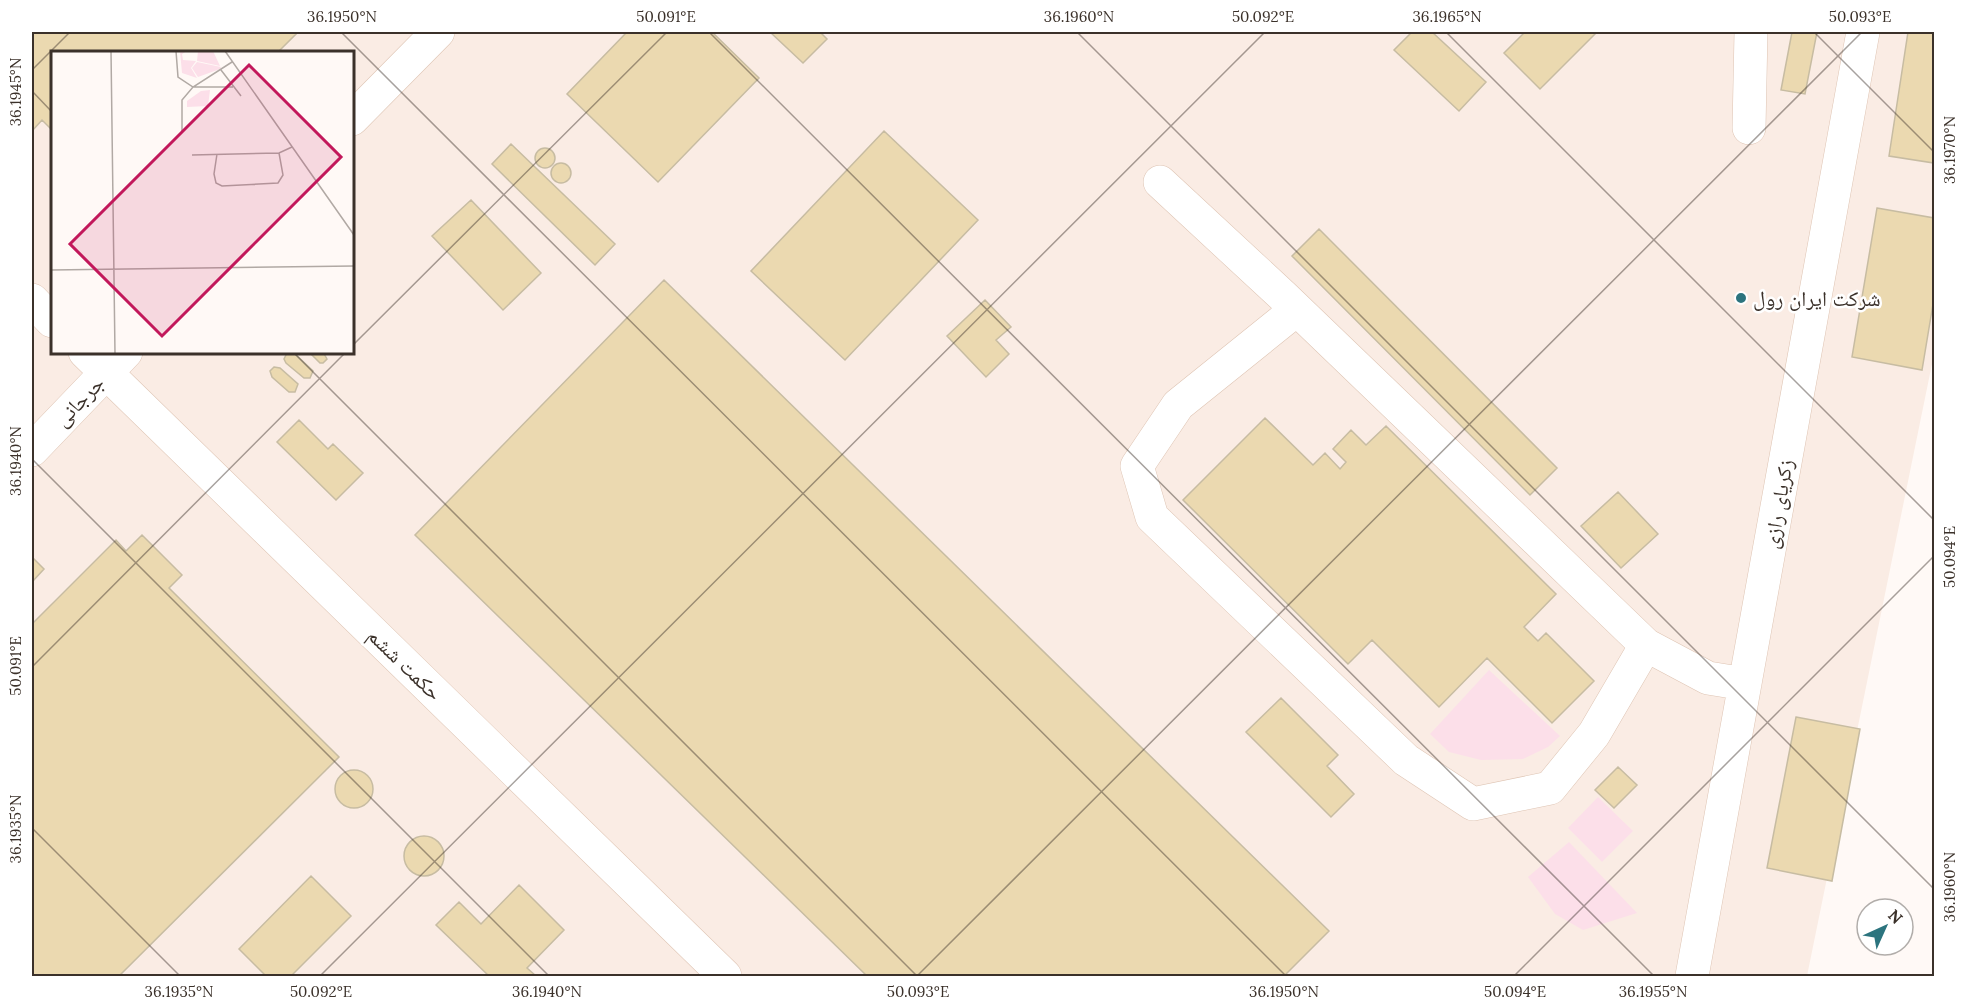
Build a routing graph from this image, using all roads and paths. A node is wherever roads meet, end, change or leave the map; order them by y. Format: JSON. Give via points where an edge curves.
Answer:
{"nodes":[{"id":1,"x":438,"y":32,"type":"edge"},
{"id":2,"x":1751,"y":32,"type":"edge"},
{"id":3,"x":1863,"y":32,"type":"edge"},
{"id":4,"x":354,"y":117,"type":"edge"},
{"id":5,"x":1749,"y":128,"type":"dead end"},
{"id":6,"x":1160,"y":182,"type":"dead end"},
{"id":7,"x":32,"y":300,"type":"edge"},
{"id":8,"x":1296,"y":310,"type":"junction"},
{"id":9,"x":51,"y":320,"type":"edge"},
{"id":10,"x":106,"y":359,"type":"edge"},
{"id":11,"x":32,"y":450,"type":"edge"},
{"id":12,"x":1646,"y":645,"type":"junction"},
{"id":13,"x":1745,"y":684,"type":"junction"},
{"id":14,"x":725,"y":976,"type":"edge"},
{"id":15,"x":1692,"y":976,"type":"edge"}],
"edges":[{"from":1,"to":4,"type":"street"},
{"from":2,"to":5,"type":"street"},
{"from":3,"to":13,"type":"street","name":"زکریای رازی"},
{"from":6,"to":8,"type":"street"},
{"from":7,"to":9,"type":"street"},
{"from":8,"to":12,"type":"street"},
{"from":8,"to":12,"type":"street","via":[[1178,405],[1137,466],[1152,517],[1406,760],[1473,804],[1550,788],[1594,734]]},
{"from":10,"to":11,"type":"street","name":"جرجانی"},
{"from":10,"to":14,"type":"street","name":"حکمت ششم"},
{"from":12,"to":13,"type":"street","via":[[1708,678]]},
{"from":13,"to":15,"type":"street","name":"زکریای رازی"}]}
